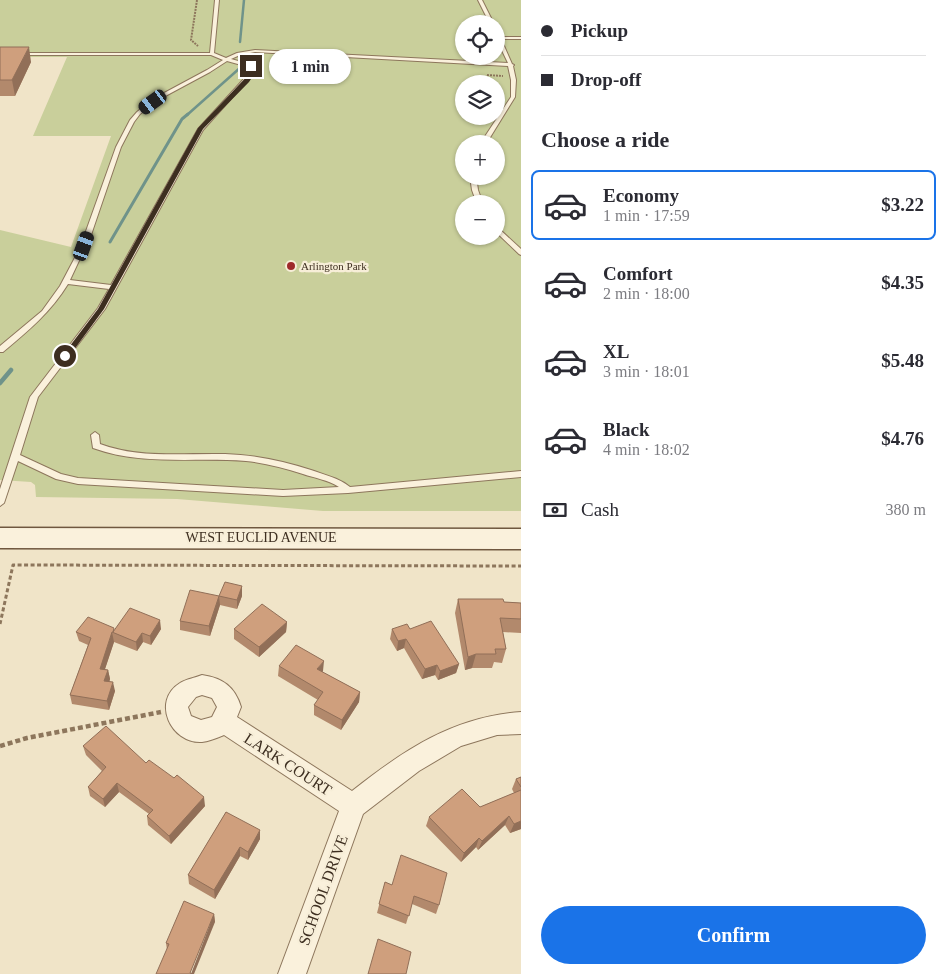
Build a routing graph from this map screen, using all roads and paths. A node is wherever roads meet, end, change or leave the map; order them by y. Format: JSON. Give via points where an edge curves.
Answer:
{"nodes":[{"id":1,"x":217,"y":0,"type":"edge"},
{"id":2,"x":480,"y":0,"type":"edge"},
{"id":3,"x":488,"y":15,"type":"edge"},
{"id":4,"x":505,"y":37,"type":"edge"},
{"id":5,"x":521,"y":38,"type":"edge"},
{"id":6,"x":505,"y":50,"type":"edge"},
{"id":7,"x":0,"y":54,"type":"edge"},
{"id":8,"x":212,"y":54,"type":"junction"},
{"id":9,"x":0,"y":60,"type":"edge"},
{"id":10,"x":54,"y":60,"type":"dead end"},
{"id":11,"x":223,"y":60,"type":"junction"},
{"id":12,"x":512,"y":65,"type":"junction"},
{"id":13,"x":489,"y":135,"type":"edge"},
{"id":14,"x":505,"y":237,"type":"edge"},
{"id":15,"x":521,"y":253,"type":"edge"},
{"id":16,"x":66,"y":282,"type":"junction"},
{"id":17,"x":112,"y":287,"type":"junction"},
{"id":18,"x":0,"y":350,"type":"edge"},
{"id":19,"x":95,"y":435,"type":"dead end"},
{"id":20,"x":15,"y":456,"type":"junction"},
{"id":21,"x":521,"y":474,"type":"edge"},
{"id":22,"x":348,"y":490,"type":"junction"},
{"id":23,"x":0,"y":503,"type":"edge"},
{"id":24,"x":0,"y":538,"type":"edge"},
{"id":25,"x":521,"y":538,"type":"edge"},
{"id":26,"x":521,"y":566,"type":"edge"},
{"id":27,"x":0,"y":624,"type":"edge"},
{"id":28,"x":176,"y":709,"type":"junction"},
{"id":29,"x":223,"y":721,"type":"junction"},
{"id":30,"x":521,"y":723,"type":"edge"},
{"id":31,"x":0,"y":746,"type":"edge"},
{"id":32,"x":353,"y":806,"type":"junction"},
{"id":33,"x":292,"y":974,"type":"edge"}],
"edges":[{"from":1,"to":8,"type":"lane"},
{"from":2,"to":3,"type":"lane"},
{"from":4,"to":5,"type":"lane"},
{"from":6,"to":12,"type":"lane"},
{"from":7,"to":8,"type":"lane"},
{"from":8,"to":11,"type":"lane"},
{"from":9,"to":10,"type":"lane"},
{"from":11,"to":12,"type":"lane","via":[[238,53],[255,51]]},
{"from":11,"to":16,"type":"lane","via":[[162,96],[132,119],[121,140],[84,246]]},
{"from":11,"to":17,"type":"lane","via":[[251,66],[255,70],[201,128]]},
{"from":12,"to":13,"type":"lane","via":[[513,97]]},
{"from":14,"to":15,"type":"lane"},
{"from":16,"to":17,"type":"lane"},
{"from":16,"to":18,"type":"lane","via":[[55,300]]},
{"from":17,"to":20,"type":"lane","via":[[101,309],[34,397]]},
{"from":19,"to":22,"type":"lane","via":[[96,446],[107,451],[242,458],[278,464],[339,482]]},
{"from":20,"to":22,"type":"lane","via":[[59,477],[78,481],[283,493]]},
{"from":20,"to":23,"type":"lane"},
{"from":21,"to":22,"type":"lane"},
{"from":24,"to":25,"type":"main road","name":"WEST EUCLID AVENUE"},
{"from":26,"to":27,"type":"path","via":[[13,565]]},
{"from":28,"to":29,"type":"street","via":[[178,719],[191,729],[208,730]]},
{"from":28,"to":29,"type":"street","via":[[180,696],[186,690],[210,686],[224,693],[227,700],[229,707]]},
{"from":28,"to":31,"type":"path"},
{"from":29,"to":32,"type":"street","name":"LARK COURT"},
{"from":30,"to":32,"type":"street","via":[[505,723],[470,732],[442,744],[412,761]]},
{"from":32,"to":33,"type":"street","name":"SCHOOL DRIVE"}]}
